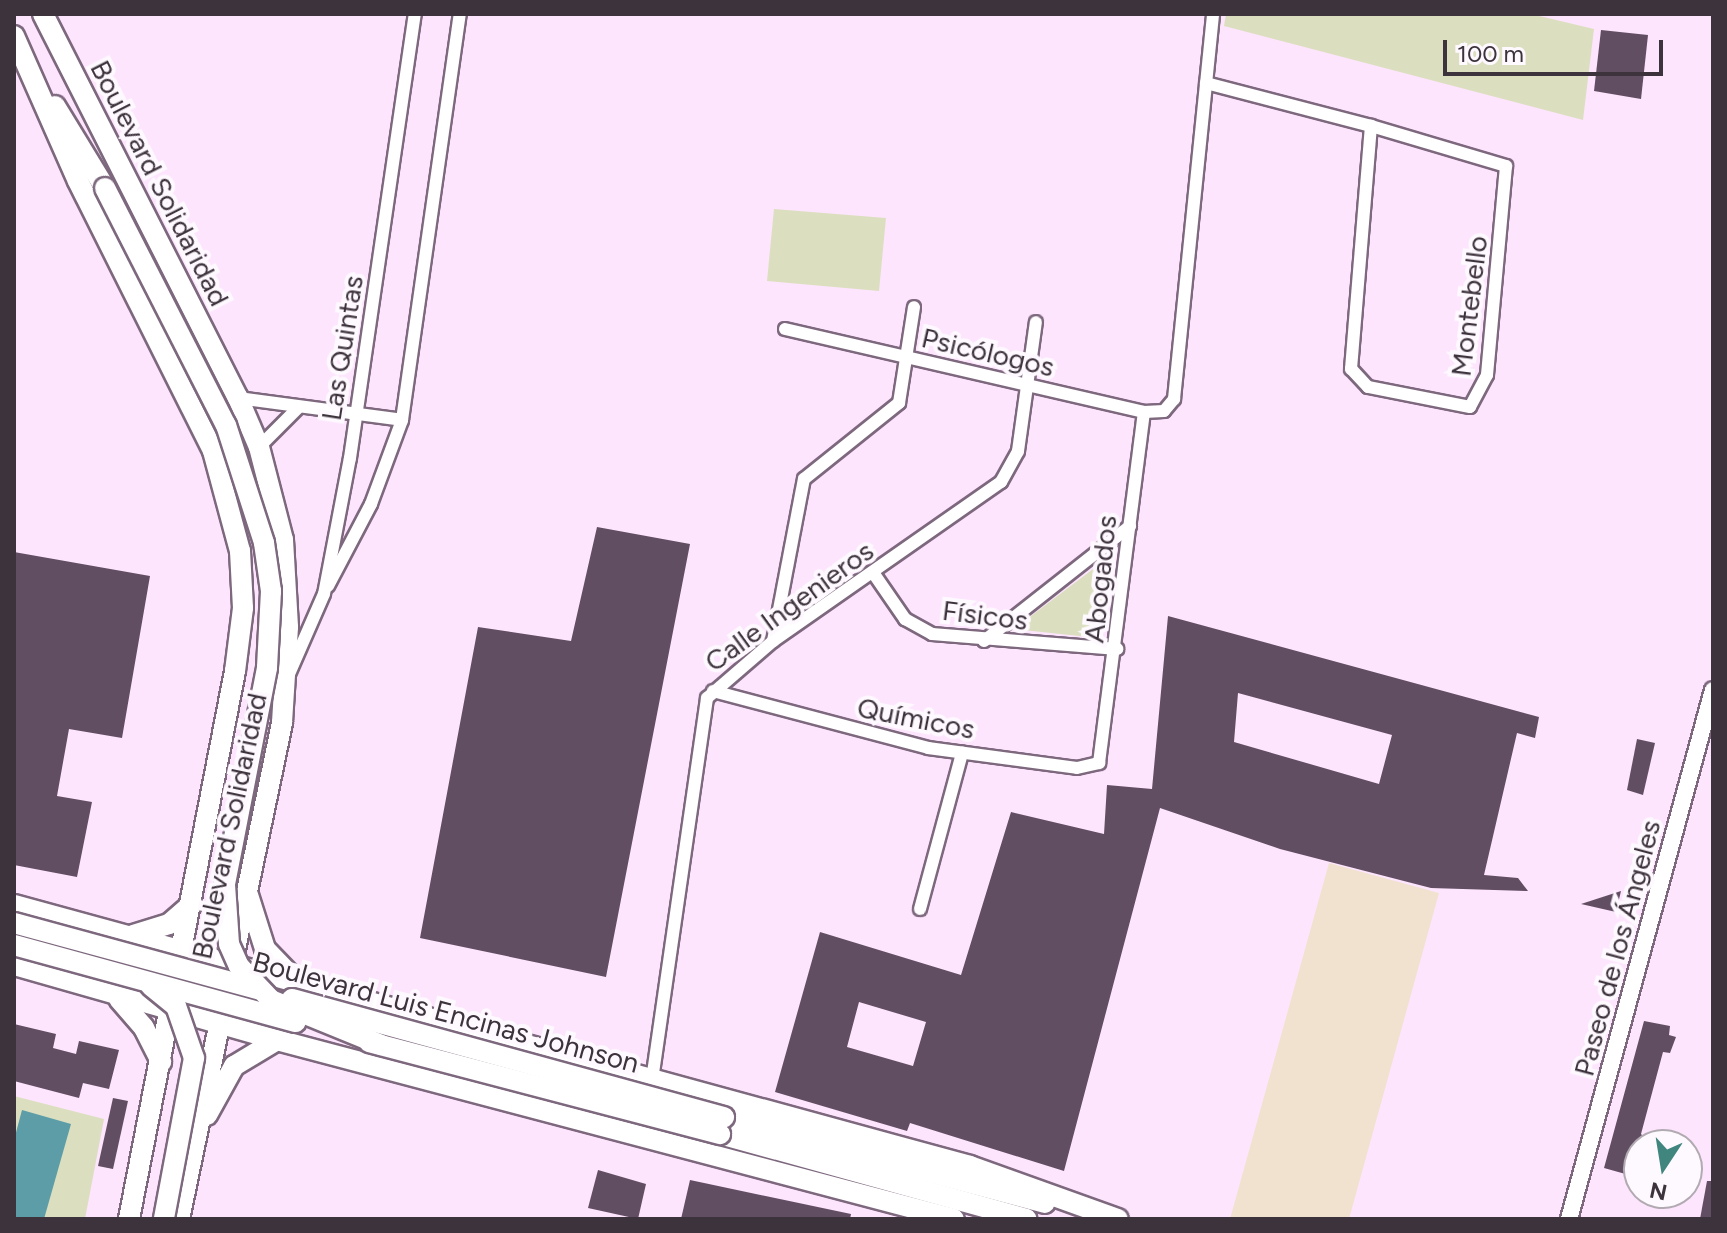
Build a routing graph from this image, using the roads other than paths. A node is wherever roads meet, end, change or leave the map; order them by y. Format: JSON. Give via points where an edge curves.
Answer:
{"nodes":[{"id":1,"x":34,"y":14,"type":"edge"},
{"id":2,"x":415,"y":14,"type":"edge"},
{"id":3,"x":460,"y":14,"type":"edge"},
{"id":4,"x":1213,"y":14,"type":"edge"},
{"id":5,"x":47,"y":21,"type":"edge"},
{"id":6,"x":14,"y":36,"type":"edge"},
{"id":7,"x":36,"y":81,"type":"junction"},
{"id":8,"x":1206,"y":83,"type":"junction"},
{"id":9,"x":1371,"y":126,"type":"junction"},
{"id":10,"x":914,"y":307,"type":"dead end"},
{"id":11,"x":1036,"y":322,"type":"dead end"},
{"id":12,"x":785,"y":329,"type":"dead end"},
{"id":13,"x":910,"y":358,"type":"junction"},
{"id":14,"x":1029,"y":385,"type":"junction"},
{"id":15,"x":238,"y":398,"type":"junction"},
{"id":16,"x":298,"y":408,"type":"junction"},
{"id":17,"x":356,"y":412,"type":"junction"},
{"id":18,"x":1144,"y":412,"type":"junction"},
{"id":19,"x":402,"y":420,"type":"junction"},
{"id":20,"x":259,"y":447,"type":"junction"},
{"id":21,"x":1130,"y":526,"type":"junction"},
{"id":22,"x":874,"y":574,"type":"junction"},
{"id":23,"x":324,"y":594,"type":"junction"},
{"id":24,"x":773,"y":641,"type":"junction"},
{"id":25,"x":984,"y":641,"type":"junction"},
{"id":26,"x":1117,"y":649,"type":"junction"},
{"id":27,"x":287,"y":681,"type":"junction"},
{"id":28,"x":1713,"y":690,"type":"edge"},
{"id":29,"x":713,"y":691,"type":"junction"},
{"id":30,"x":1105,"y":752,"type":"joint"},
{"id":31,"x":962,"y":753,"type":"junction"},
{"id":32,"x":216,"y":769,"type":"junction"},
{"id":33,"x":271,"y":779,"type":"junction"},
{"id":34,"x":246,"y":890,"type":"junction"},
{"id":35,"x":14,"y":905,"type":"edge"},
{"id":36,"x":191,"y":905,"type":"junction"},
{"id":37,"x":920,"y":909,"type":"dead end"},
{"id":38,"x":23,"y":925,"type":"edge"},
{"id":39,"x":127,"y":935,"type":"junction"},
{"id":40,"x":14,"y":945,"type":"edge"},
{"id":41,"x":183,"y":950,"type":"junction"},
{"id":42,"x":230,"y":963,"type":"junction"},
{"id":43,"x":14,"y":965,"type":"edge"},
{"id":44,"x":298,"y":983,"type":"junction"},
{"id":45,"x":112,"y":994,"type":"junction"},
{"id":46,"x":171,"y":1012,"type":"junction"},
{"id":47,"x":217,"y":1024,"type":"junction"},
{"id":48,"x":277,"y":1040,"type":"junction"},
{"id":49,"x":381,"y":1045,"type":"junction"},
{"id":50,"x":161,"y":1062,"type":"junction"},
{"id":51,"x":652,"y":1080,"type":"junction"},
{"id":52,"x":722,"y":1126,"type":"junction"},
{"id":53,"x":194,"y":1144,"type":"junction"},
{"id":54,"x":129,"y":1219,"type":"edge"},
{"id":55,"x":164,"y":1219,"type":"edge"},
{"id":56,"x":179,"y":1219,"type":"edge"},
{"id":57,"x":954,"y":1219,"type":"edge"},
{"id":58,"x":1026,"y":1219,"type":"edge"},
{"id":59,"x":1106,"y":1219,"type":"edge"},
{"id":60,"x":1118,"y":1219,"type":"edge"},
{"id":61,"x":1569,"y":1219,"type":"edge"}],
"edges":[{"from":1,"to":5,"type":"main road"},
{"from":2,"to":17,"type":"street","name":"Las Quintas"},
{"from":3,"to":19,"type":"street"},
{"from":4,"to":8,"type":"street"},
{"from":5,"to":15,"type":"main road","name":"Boulevard Solidaridad"},
{"from":6,"to":7,"type":"main road","name":"Boulevard Solidaridad"},
{"from":7,"to":32,"type":"main road","name":"Boulevard Solidaridad","via":[[78,181],[213,451],[233,508],[243,608]]},
{"from":7,"to":49,"type":"main road","bridge":true,"via":[[105,188],[226,425],[266,555],[271,591],[267,668],[225,885],[229,944],[239,966],[271,1000]]},
{"from":8,"to":9,"type":"street","name":"Montebello"},
{"from":8,"to":18,"type":"street","via":[[1174,399],[1164,411]]},
{"from":9,"to":9,"type":"street","name":"Montebello","via":[[1501,163],[1507,170],[1487,375],[1470,407],[1368,387],[1351,369]]},
{"from":10,"to":13,"type":"street"},
{"from":11,"to":14,"type":"street","name":"Calle Ingenieros"},
{"from":12,"to":13,"type":"street","name":"Psicólogos"},
{"from":13,"to":14,"type":"street","name":"Psicólogos"},
{"from":13,"to":24,"type":"street","via":[[906,391],[892,413],[804,479]]},
{"from":14,"to":18,"type":"street","name":"Psicólogos"},
{"from":14,"to":22,"type":"street","name":"Calle Ingenieros","via":[[1018,451],[1001,482]]},
{"from":15,"to":16,"type":"street"},
{"from":15,"to":20,"type":"main road","name":"Boulevard Solidaridad"},
{"from":16,"to":17,"type":"street"},
{"from":16,"to":20,"type":"street"},
{"from":17,"to":19,"type":"street"},
{"from":17,"to":23,"type":"street","name":"Las Quintas"},
{"from":18,"to":21,"type":"street","name":"Abogados"},
{"from":19,"to":23,"type":"street","via":[[371,504]]},
{"from":20,"to":27,"type":"main road","name":"Boulevard Solidaridad","via":[[283,540]]},
{"from":21,"to":25,"type":"street"},
{"from":21,"to":26,"type":"street","name":"Abogados"},
{"from":22,"to":24,"type":"street","name":"Calle Ingenieros"},
{"from":22,"to":25,"type":"street","name":"Físicos","via":[[917,629]]},
{"from":23,"to":27,"type":"street","name":"Las Quintas"},
{"from":24,"to":29,"type":"street","name":"Calle Ingenieros"},
{"from":25,"to":26,"type":"street","name":"Físicos"},
{"from":26,"to":30,"type":"street","name":"Abogados"},
{"from":27,"to":33,"type":"main road","name":"Boulevard Solidaridad"},
{"from":28,"to":61,"type":"street","name":"Paseo de los Ángeles"},
{"from":29,"to":31,"type":"street","name":"Químicos","via":[[851,731]]},
{"from":29,"to":51,"type":"street","name":"Calle Ingenieros","via":[[698,731]]},
{"from":30,"to":31,"type":"street","name":"Químicos","via":[[1093,767],[1077,768]]},
{"from":31,"to":37,"type":"street"},
{"from":32,"to":33,"type":"main road","via":[[244,781]]},
{"from":32,"to":36,"type":"main road","name":"Boulevard Solidaridad"},
{"from":33,"to":34,"type":"main road","name":"Boulevard Solidaridad"},
{"from":34,"to":42,"type":"main road","name":"Boulevard Solidaridad"},
{"from":34,"to":44,"type":"main road","via":[[265,949]]},
{"from":35,"to":39,"type":"main road"},
{"from":36,"to":39,"type":"main road","via":[[169,924]]},
{"from":36,"to":41,"type":"main road","name":"Boulevard Solidaridad"},
{"from":38,"to":52,"type":"main road","name":"Boulevard Luis Encinas Johnson","bridge":true},
{"from":38,"to":55,"type":"main road","bridge":true,"via":[[154,988],[176,1006],[189,1032],[192,1091]]},
{"from":39,"to":41,"type":"main road"},
{"from":40,"to":49,"type":"main road","name":"Boulevard Luis Encinas Johnson","bridge":true},
{"from":41,"to":42,"type":"main road"},
{"from":41,"to":46,"type":"main road","name":"Boulevard Solidaridad"},
{"from":42,"to":44,"type":"main road"},
{"from":42,"to":47,"type":"main road","name":"Boulevard Solidaridad"},
{"from":43,"to":45,"type":"main road"},
{"from":44,"to":51,"type":"main road"},
{"from":45,"to":46,"type":"main road"},
{"from":45,"to":50,"type":"main road","via":[[135,1014]]},
{"from":46,"to":47,"type":"main road"},
{"from":46,"to":50,"type":"main road","name":"Boulevard Solidaridad"},
{"from":47,"to":48,"type":"main road"},
{"from":47,"to":53,"type":"main road","name":"Boulevard Solidaridad"},
{"from":48,"to":53,"type":"main road","via":[[234,1066]]},
{"from":48,"to":57,"type":"main road"},
{"from":49,"to":52,"type":"main road","name":"Boulevard Luis Encinas Johnson","bridge":true},
{"from":50,"to":54,"type":"main road","name":"Boulevard Solidaridad"},
{"from":51,"to":60,"type":"main road","via":[[970,1166]]},
{"from":52,"to":58,"type":"main road"},
{"from":52,"to":59,"type":"main road"},
{"from":53,"to":56,"type":"main road","name":"Boulevard Solidaridad"}]}
